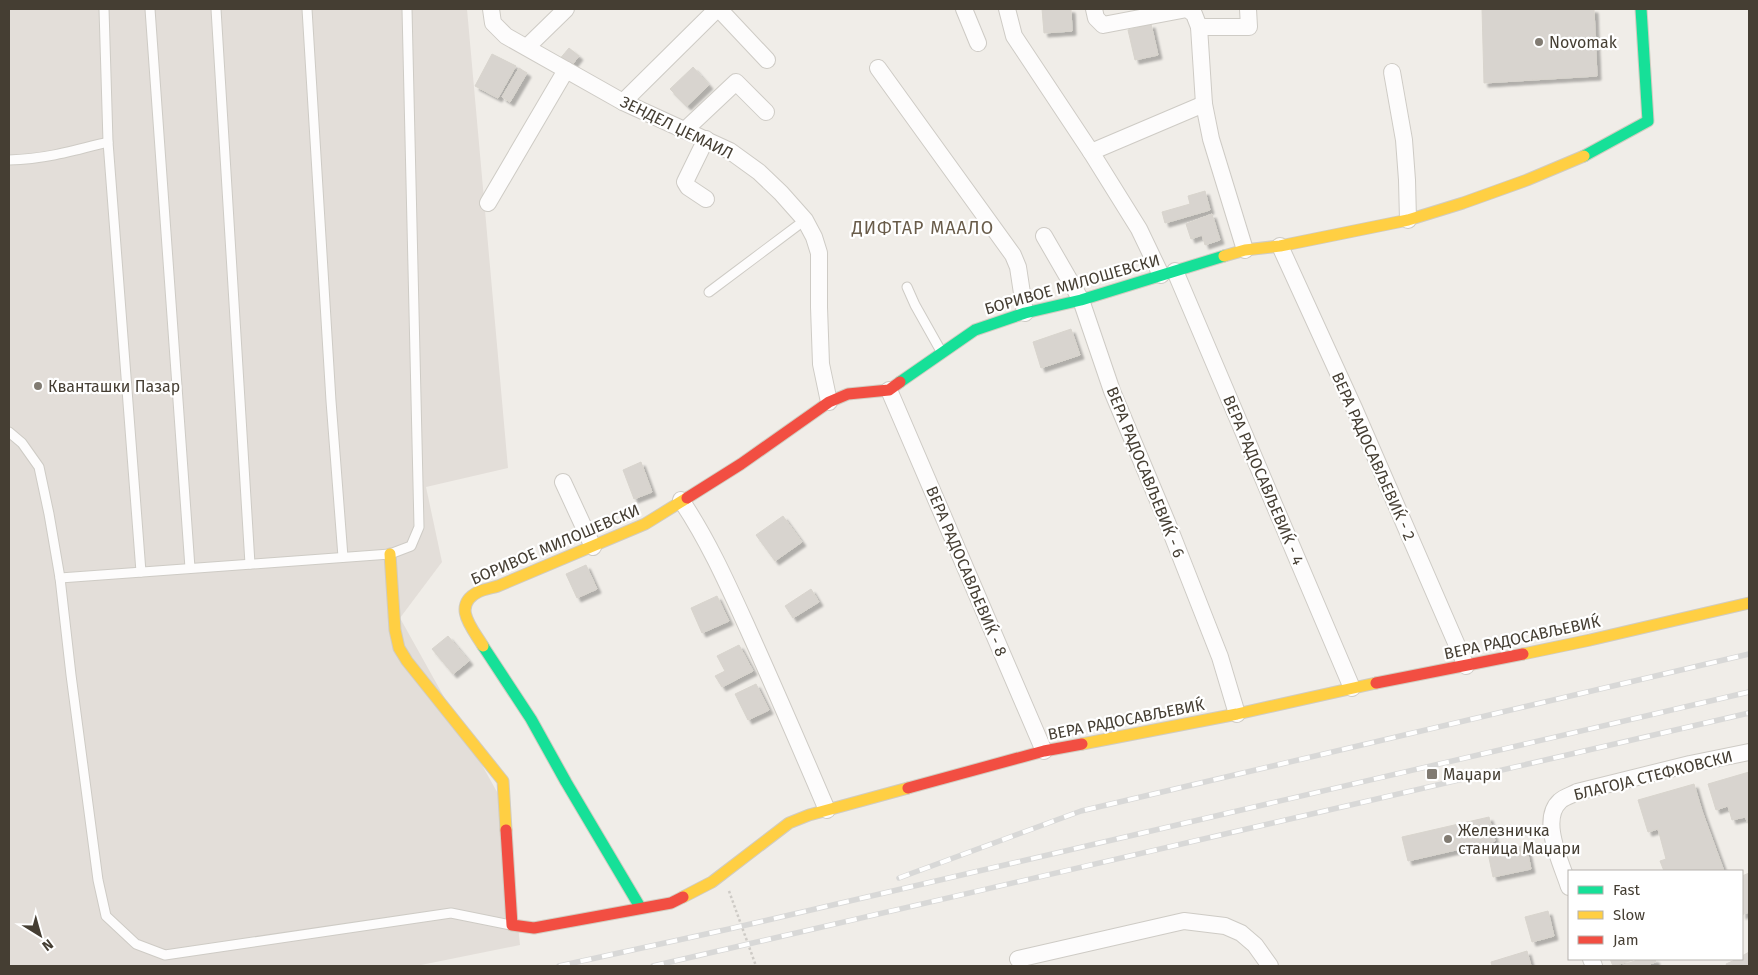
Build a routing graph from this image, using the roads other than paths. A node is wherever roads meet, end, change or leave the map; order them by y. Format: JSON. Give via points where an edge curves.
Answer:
{"nodes":[{"id":1,"x":104,"y":9,"type":"edge"},
{"id":2,"x":150,"y":9,"type":"edge"},
{"id":3,"x":216,"y":9,"type":"edge"},
{"id":4,"x":307,"y":9,"type":"edge"},
{"id":5,"x":407,"y":9,"type":"edge"},
{"id":6,"x":491,"y":9,"type":"edge"},
{"id":7,"x":566,"y":9,"type":"edge"},
{"id":8,"x":718,"y":9,"type":"edge"},
{"id":9,"x":964,"y":9,"type":"edge"},
{"id":10,"x":1007,"y":9,"type":"edge"},
{"id":11,"x":1094,"y":9,"type":"edge"},
{"id":12,"x":1248,"y":9,"type":"edge"},
{"id":13,"x":1641,"y":9,"type":"edge"},
{"id":14,"x":1200,"y":27,"type":"junction"},
{"id":15,"x":978,"y":43,"type":"dead end"},
{"id":16,"x":527,"y":47,"type":"junction"},
{"id":17,"x":767,"y":60,"type":"dead end"},
{"id":18,"x":878,"y":68,"type":"dead end"},
{"id":19,"x":566,"y":70,"type":"junction"},
{"id":20,"x":1392,"y":72,"type":"dead end"},
{"id":21,"x":623,"y":102,"type":"junction"},
{"id":22,"x":1204,"y":104,"type":"junction"},
{"id":23,"x":766,"y":112,"type":"dead end"},
{"id":24,"x":685,"y":130,"type":"junction"},
{"id":25,"x":706,"y":139,"type":"junction"},
{"id":26,"x":108,"y":142,"type":"junction"},
{"id":27,"x":1091,"y":152,"type":"junction"},
{"id":28,"x":9,"y":160,"type":"edge"},
{"id":29,"x":706,"y":199,"type":"dead end"},
{"id":30,"x":488,"y":203,"type":"dead end"},
{"id":31,"x":805,"y":220,"type":"junction"},
{"id":32,"x":1408,"y":220,"type":"junction"},
{"id":33,"x":1044,"y":236,"type":"dead end"},
{"id":34,"x":1280,"y":246,"type":"junction"},
{"id":35,"x":1245,"y":250,"type":"junction"},
{"id":36,"x":1168,"y":273,"type":"junction"},
{"id":37,"x":907,"y":287,"type":"dead end"},
{"id":38,"x":709,"y":292,"type":"dead end"},
{"id":39,"x":1081,"y":300,"type":"junction"},
{"id":40,"x":1025,"y":312,"type":"junction"},
{"id":41,"x":943,"y":353,"type":"junction"},
{"id":42,"x":889,"y":390,"type":"junction"},
{"id":43,"x":829,"y":402,"type":"junction"},
{"id":44,"x":9,"y":432,"type":"edge"},
{"id":45,"x":563,"y":482,"type":"dead end"},
{"id":46,"x":682,"y":500,"type":"junction"},
{"id":47,"x":593,"y":547,"type":"junction"},
{"id":48,"x":390,"y":554,"type":"junction"},
{"id":49,"x":342,"y":557,"type":"junction"},
{"id":50,"x":250,"y":564,"type":"junction"},
{"id":51,"x":190,"y":568,"type":"junction"},
{"id":52,"x":141,"y":572,"type":"junction"},
{"id":53,"x":60,"y":578,"type":"junction"},
{"id":54,"x":1749,"y":603,"type":"edge"},
{"id":55,"x":1466,"y":666,"type":"junction"},
{"id":56,"x":1352,"y":688,"type":"junction"},
{"id":57,"x":1237,"y":714,"type":"junction"},
{"id":58,"x":1044,"y":751,"type":"junction"},
{"id":59,"x":1749,"y":752,"type":"edge"},
{"id":60,"x":827,"y":810,"type":"junction"},
{"id":61,"x":1568,"y":884,"type":"edge"},
{"id":62,"x":640,"y":907,"type":"junction"},
{"id":63,"x":512,"y":925,"type":"junction"},
{"id":64,"x":1018,"y":959,"type":"dead end"},
{"id":65,"x":1270,"y":966,"type":"edge"}],
"edges":[{"from":1,"to":26,"type":"lane"},
{"from":2,"to":51,"type":"lane"},
{"from":3,"to":50,"type":"lane"},
{"from":4,"to":49,"type":"lane"},
{"from":5,"to":48,"type":"lane","via":[[419,526],[410,546]]},
{"from":6,"to":16,"type":"street","name":"ЗЕНДЕЛ ЏЕМАИЛ","via":[[493,23],[506,36]]},
{"from":7,"to":16,"type":"street"},
{"from":8,"to":17,"type":"street"},
{"from":8,"to":21,"type":"street"},
{"from":9,"to":15,"type":"street"},
{"from":10,"to":27,"type":"street","name":"ВЕРА РАДОСАВЉЕВИЌ - 4","via":[[1014,36]]},
{"from":11,"to":14,"type":"street","via":[[1096,18],[1103,25],[1187,9],[1194,14]]},
{"from":12,"to":14,"type":"street","via":[[1249,27]]},
{"from":13,"to":32,"type":"street","name":"БОРИВОЕ МИЛОШЕВСКИ","via":[[1648,121],[1593,152],[1527,180]]},
{"from":14,"to":22,"type":"street"},
{"from":16,"to":19,"type":"street","name":"ЗЕНДЕЛ ЏЕМАИЛ"},
{"from":18,"to":40,"type":"street","via":[[1014,255]]},
{"from":19,"to":21,"type":"street","name":"ЗЕНДЕЛ ЏЕМАИЛ"},
{"from":19,"to":30,"type":"street"},
{"from":20,"to":32,"type":"street","via":[[1404,140]]},
{"from":21,"to":24,"type":"street","name":"ЗЕНДЕЛ ЏЕМАИЛ"},
{"from":22,"to":27,"type":"street"},
{"from":22,"to":35,"type":"street","via":[[1211,139]]},
{"from":23,"to":24,"type":"street","via":[[736,82]]},
{"from":24,"to":25,"type":"street","name":"ЗЕНДЕЛ ЏЕМАИЛ"},
{"from":25,"to":29,"type":"street","via":[[685,182]]},
{"from":25,"to":31,"type":"street","name":"ЗЕНДЕЛ ЏЕМАИЛ","via":[[730,151],[758,172]]},
{"from":26,"to":28,"type":"lane","via":[[59,155]]},
{"from":26,"to":52,"type":"lane"},
{"from":27,"to":36,"type":"street","name":"ВЕРА РАДОСАВЉЕВИЌ - 4"},
{"from":31,"to":38,"type":"lane"},
{"from":31,"to":43,"type":"street","name":"ЗЕНДЕЛ ЏЕМАИЛ","via":[[819,253],[822,364]]},
{"from":32,"to":34,"type":"street","name":"БОРИВОЕ МИЛОШЕВСКИ"},
{"from":33,"to":39,"type":"street","name":"ВЕРА РАДОСАВЉЕВИЌ - 6"},
{"from":34,"to":35,"type":"street","name":"БОРИВОЕ МИЛОШЕВСКИ"},
{"from":34,"to":55,"type":"street","name":"ВЕРА РАДОСАВЉЕВИЌ - 2"},
{"from":35,"to":36,"type":"street","name":"БОРИВОЕ МИЛОШЕВСКИ"},
{"from":36,"to":39,"type":"street","name":"БОРИВОЕ МИЛОШЕВСКИ"},
{"from":36,"to":56,"type":"street","name":"ВЕРА РАДОСАВЉЕВИЌ - 4"},
{"from":37,"to":41,"type":"lane"},
{"from":39,"to":40,"type":"street","name":"БОРИВОЕ МИЛОШЕВСКИ"},
{"from":39,"to":57,"type":"street","name":"ВЕРА РАДОСАВЉЕВИЌ - 6","via":[[1112,391],[1220,657]]},
{"from":40,"to":41,"type":"street","name":"БОРИВОЕ МИЛОШЕВСКИ","via":[[976,330]]},
{"from":41,"to":42,"type":"street","name":"БОРИВОЕ МИЛОШЕВСКИ"},
{"from":42,"to":43,"type":"street","name":"БОРИВОЕ МИЛОШЕВСКИ","via":[[848,394]]},
{"from":42,"to":58,"type":"street","name":"ВЕРА РАДОСАВЉЕВИЌ - 8"},
{"from":43,"to":46,"type":"street","name":"БОРИВОЕ МИЛОШЕВСКИ","via":[[741,464]]},
{"from":44,"to":53,"type":"lane","via":[[22,443],[39,467]]},
{"from":45,"to":47,"type":"street"},
{"from":46,"to":47,"type":"street","name":"БОРИВОЕ МИЛОШЕВСКИ","via":[[645,524]]},
{"from":46,"to":60,"type":"street","via":[[724,578]]},
{"from":47,"to":62,"type":"street","name":"БОРИВОЕ МИЛОШЕВСКИ","via":[[478,592],[465,605],[465,614],[531,719]]},
{"from":48,"to":49,"type":"lane"},
{"from":48,"to":63,"type":"street","via":[[399,648],[503,781]]},
{"from":49,"to":50,"type":"lane"},
{"from":50,"to":51,"type":"lane"},
{"from":51,"to":52,"type":"lane"},
{"from":52,"to":53,"type":"lane"},
{"from":53,"to":63,"type":"lane","via":[[98,880],[106,916],[136,944],[165,955],[451,913]]},
{"from":54,"to":55,"type":"street","name":"ВЕРА РАДОСАВЉЕВИЌ"},
{"from":55,"to":56,"type":"street","name":"ВЕРА РАДОСАВЉЕВИЌ"},
{"from":56,"to":57,"type":"street","name":"ВЕРА РАДОСАВЉЕВИЌ"},
{"from":57,"to":58,"type":"street","name":"ВЕРА РАДОСАВЉЕВИЌ"},
{"from":58,"to":60,"type":"street","name":"ВЕРА РАДОСАВЉЕВИЌ"},
{"from":59,"to":61,"type":"street","name":"БЛАГОЈА СТЕФКОВСКИ","via":[[1577,792],[1560,800],[1550,816],[1551,831]]},
{"from":60,"to":62,"type":"street","name":"ВЕРА РАДОСАВЉЕВИЌ","via":[[789,823],[712,882],[671,902]]},
{"from":62,"to":63,"type":"street","name":"ВЕРА РАДОСАВЉЕВИЌ","via":[[534,928]]},
{"from":64,"to":65,"type":"street","via":[[1184,921],[1225,926],[1242,933]]}]}
